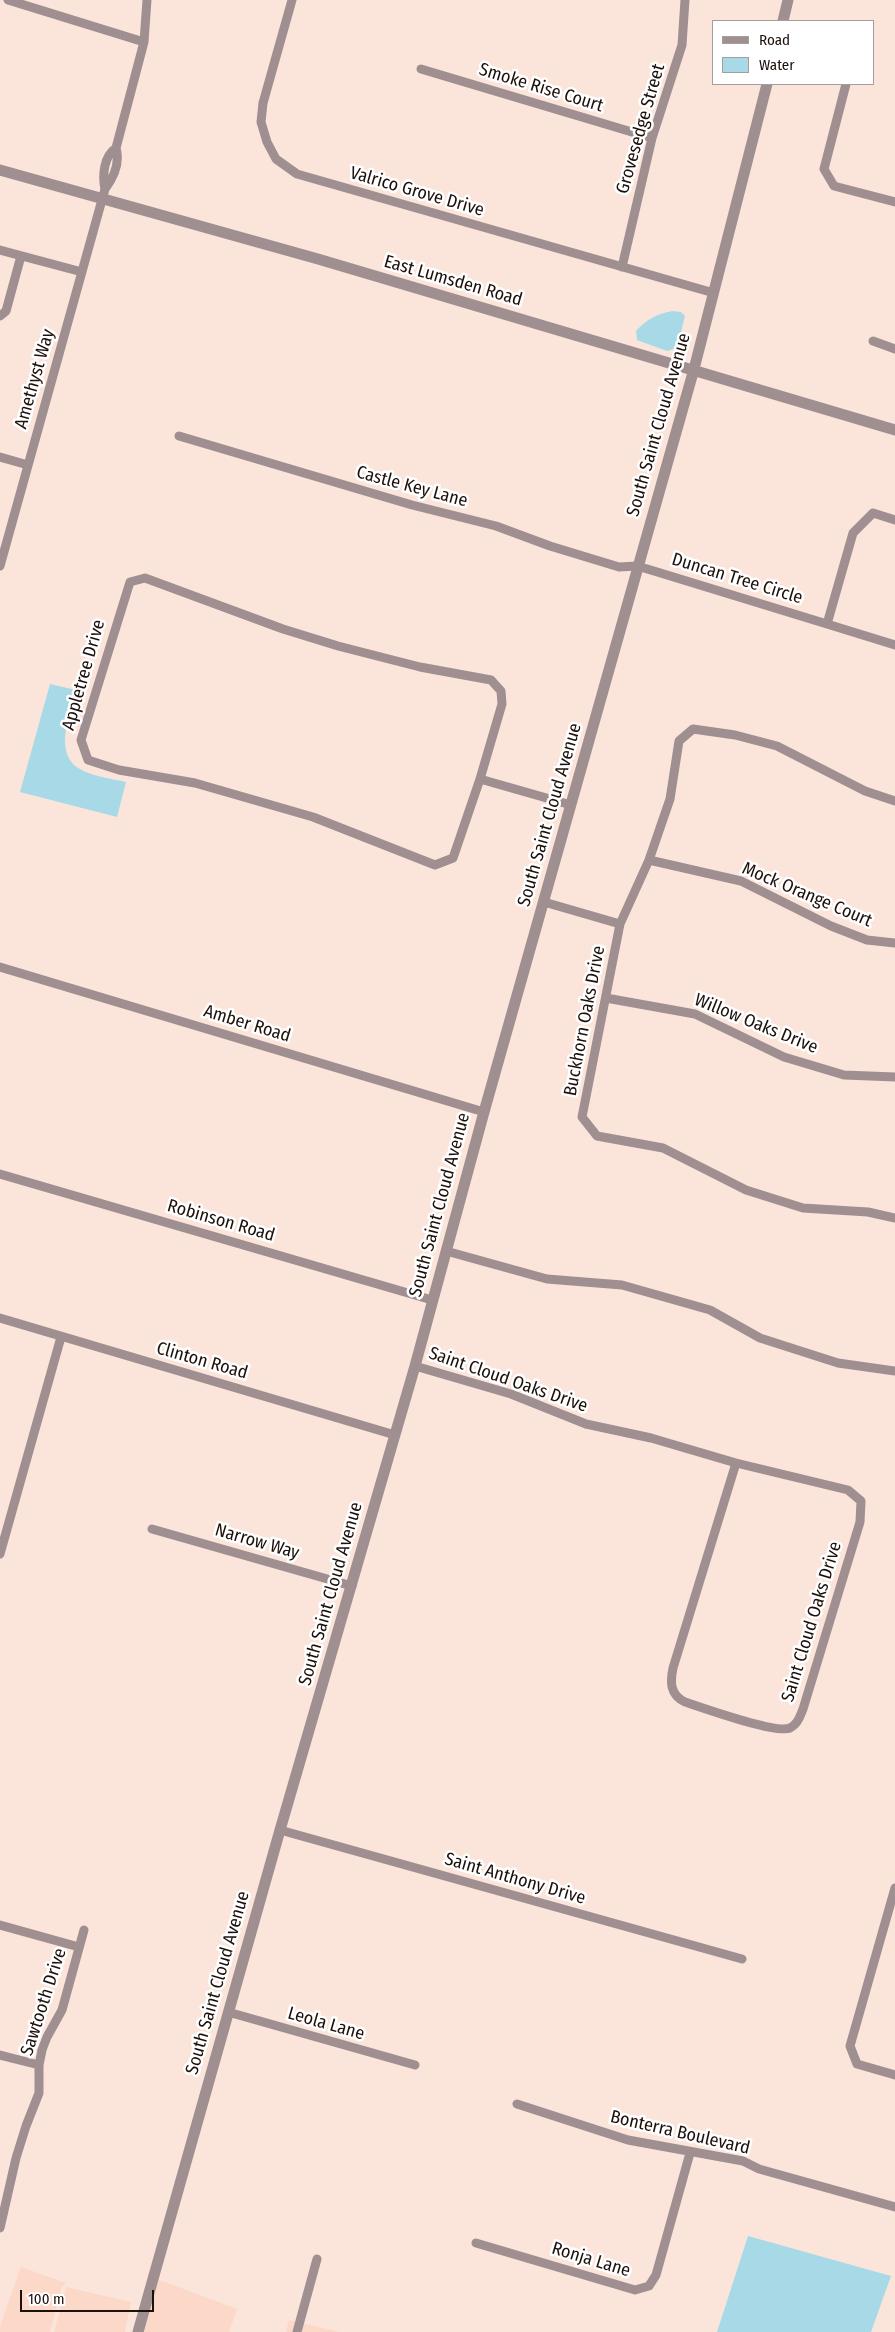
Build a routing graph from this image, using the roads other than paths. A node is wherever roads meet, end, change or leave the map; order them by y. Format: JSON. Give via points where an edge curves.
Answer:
{"nodes":[{"id":1,"x":8,"y":0,"type":"edge"},
{"id":2,"x":147,"y":0,"type":"edge"},
{"id":3,"x":292,"y":0,"type":"edge"},
{"id":4,"x":685,"y":0,"type":"edge"},
{"id":5,"x":788,"y":0,"type":"edge"},
{"id":6,"x":783,"y":20,"type":"edge"},
{"id":7,"x":144,"y":42,"type":"junction"},
{"id":8,"x":421,"y":69,"type":"dead end"},
{"id":9,"x":767,"y":85,"type":"edge"},
{"id":10,"x":846,"y":85,"type":"edge"},
{"id":11,"x":652,"y":138,"type":"junction"},
{"id":12,"x":0,"y":170,"type":"edge"},
{"id":13,"x":104,"y":194,"type":"junction"},
{"id":14,"x":895,"y":202,"type":"edge"},
{"id":15,"x":0,"y":250,"type":"edge"},
{"id":16,"x":20,"y":256,"type":"junction"},
{"id":17,"x":622,"y":267,"type":"junction"},
{"id":18,"x":82,"y":272,"type":"junction"},
{"id":19,"x":714,"y":293,"type":"junction"},
{"id":20,"x":0,"y":316,"type":"edge"},
{"id":21,"x":873,"y":341,"type":"dead end"},
{"id":22,"x":895,"y":349,"type":"edge"},
{"id":23,"x":694,"y":369,"type":"junction"},
{"id":24,"x":895,"y":430,"type":"edge"},
{"id":25,"x":179,"y":436,"type":"dead end"},
{"id":26,"x":0,"y":457,"type":"edge"},
{"id":27,"x":28,"y":465,"type":"junction"},
{"id":28,"x":895,"y":520,"type":"edge"},
{"id":29,"x":0,"y":566,"type":"edge"},
{"id":30,"x":637,"y":566,"type":"junction"},
{"id":31,"x":827,"y":624,"type":"junction"},
{"id":32,"x":895,"y":645,"type":"edge"},
{"id":33,"x":480,"y":779,"type":"junction"},
{"id":34,"x":895,"y":801,"type":"edge"},
{"id":35,"x":570,"y":805,"type":"junction"},
{"id":36,"x":648,"y":860,"type":"junction"},
{"id":37,"x":544,"y":902,"type":"junction"},
{"id":38,"x":620,"y":924,"type":"junction"},
{"id":39,"x":895,"y":943,"type":"edge"},
{"id":40,"x":0,"y":967,"type":"edge"},
{"id":41,"x":606,"y":998,"type":"junction"},
{"id":42,"x":895,"y":1077,"type":"edge"},
{"id":43,"x":484,"y":1112,"type":"junction"},
{"id":44,"x":0,"y":1174,"type":"edge"},
{"id":45,"x":895,"y":1218,"type":"edge"},
{"id":46,"x":446,"y":1251,"type":"junction"},
{"id":47,"x":432,"y":1300,"type":"junction"},
{"id":48,"x":0,"y":1318,"type":"edge"},
{"id":49,"x":61,"y":1337,"type":"junction"},
{"id":50,"x":415,"y":1366,"type":"junction"},
{"id":51,"x":895,"y":1371,"type":"edge"},
{"id":52,"x":396,"y":1436,"type":"junction"},
{"id":53,"x":736,"y":1464,"type":"junction"},
{"id":54,"x":152,"y":1529,"type":"dead end"},
{"id":55,"x":0,"y":1554,"type":"edge"},
{"id":56,"x":352,"y":1586,"type":"junction"},
{"id":57,"x":280,"y":1830,"type":"junction"},
{"id":58,"x":895,"y":1888,"type":"edge"},
{"id":59,"x":0,"y":1925,"type":"edge"},
{"id":60,"x":84,"y":1930,"type":"dead end"},
{"id":61,"x":79,"y":1947,"type":"junction"},
{"id":62,"x":742,"y":1960,"type":"dead end"},
{"id":63,"x":228,"y":2012,"type":"junction"},
{"id":64,"x":0,"y":2055,"type":"edge"},
{"id":65,"x":39,"y":2065,"type":"junction"},
{"id":66,"x":415,"y":2065,"type":"dead end"},
{"id":67,"x":895,"y":2075,"type":"edge"},
{"id":68,"x":517,"y":2104,"type":"dead end"},
{"id":69,"x":690,"y":2153,"type":"junction"},
{"id":70,"x":4,"y":2200,"type":"edge"},
{"id":71,"x":895,"y":2207,"type":"edge"},
{"id":72,"x":0,"y":2228,"type":"edge"},
{"id":73,"x":476,"y":2243,"type":"dead end"},
{"id":74,"x":317,"y":2259,"type":"dead end"},
{"id":75,"x":138,"y":2332,"type":"edge"},
{"id":76,"x":297,"y":2332,"type":"edge"}],
"edges":[{"from":1,"to":7,"type":"street"},
{"from":2,"to":7,"type":"street","name":"Amethyst Way"},
{"from":3,"to":17,"type":"street","name":"Valrico Grove Drive","via":[[261,122],[276,159],[296,174]]},
{"from":4,"to":11,"type":"street","name":"Grovesedge Street","via":[[682,45]]},
{"from":5,"to":6,"type":"street"},
{"from":7,"to":13,"type":"street","name":"Amethyst Way","via":[[116,148],[118,156],[112,180]]},
{"from":8,"to":11,"type":"street","name":"Smoke Rise Court"},
{"from":9,"to":19,"type":"street","name":"South Saint Cloud Avenue"},
{"from":10,"to":14,"type":"street","via":[[824,169],[834,186]]},
{"from":11,"to":17,"type":"street","name":"Grovesedge Street"},
{"from":12,"to":13,"type":"street","name":"East Lumsden Road"},
{"from":13,"to":18,"type":"street","name":"Amethyst Way"},
{"from":13,"to":23,"type":"street","name":"East Lumsden Road"},
{"from":15,"to":16,"type":"street"},
{"from":16,"to":18,"type":"street"},
{"from":16,"to":20,"type":"street","via":[[6,310]]},
{"from":17,"to":19,"type":"street","name":"Valrico Grove Drive"},
{"from":18,"to":27,"type":"street","name":"Amethyst Way"},
{"from":19,"to":23,"type":"street","name":"South Saint Cloud Avenue"},
{"from":21,"to":22,"type":"street"},
{"from":23,"to":24,"type":"street","name":"East Lumsden Road"},
{"from":23,"to":30,"type":"street","name":"South Saint Cloud Avenue"},
{"from":25,"to":30,"type":"street","name":"Castle Key Lane","via":[[386,498],[496,526],[619,567]]},
{"from":26,"to":27,"type":"street"},
{"from":27,"to":29,"type":"street","name":"Amethyst Way"},
{"from":28,"to":31,"type":"street","via":[[874,513],[853,533]]},
{"from":30,"to":31,"type":"street","name":"Duncan Tree Circle"},
{"from":30,"to":35,"type":"street","name":"South Saint Cloud Avenue"},
{"from":31,"to":32,"type":"street","name":"Duncan Tree Circle"},
{"from":33,"to":33,"type":"street","name":"Appletree Drive","via":[[453,858],[435,865],[313,817],[195,783],[119,770],[88,760],[81,740],[130,582],[145,578],[338,646],[420,667],[491,680],[501,691],[502,704]]},
{"from":33,"to":35,"type":"street"},
{"from":34,"to":36,"type":"street","name":"Buckhorn Oaks Drive","via":[[865,792],[777,746],[693,729],[679,741],[670,798]]},
{"from":35,"to":37,"type":"street","name":"South Saint Cloud Avenue"},
{"from":36,"to":38,"type":"street","name":"Buckhorn Oaks Drive"},
{"from":36,"to":39,"type":"street","name":"Mock Orange Court","via":[[741,881],[831,926],[867,940]]},
{"from":37,"to":38,"type":"street","name":"Buckhorn Oaks Drive"},
{"from":37,"to":43,"type":"street","name":"South Saint Cloud Avenue"},
{"from":38,"to":41,"type":"street","name":"Buckhorn Oaks Drive"},
{"from":40,"to":43,"type":"street","name":"Amber Road"},
{"from":41,"to":42,"type":"street","name":"Willow Oaks Drive","via":[[695,1014],[784,1057],[844,1075]]},
{"from":41,"to":45,"type":"street","name":"Buckhorn Oaks Drive","via":[[582,1117],[597,1136],[663,1148],[746,1190],[803,1208],[868,1212]]},
{"from":43,"to":46,"type":"street","name":"South Saint Cloud Avenue"},
{"from":44,"to":47,"type":"street","name":"Robinson Road"},
{"from":46,"to":47,"type":"street","name":"South Saint Cloud Avenue"},
{"from":46,"to":51,"type":"street","via":[[547,1279],[622,1285],[710,1310],[760,1338],[838,1363]]},
{"from":47,"to":50,"type":"street","name":"South Saint Cloud Avenue"},
{"from":48,"to":49,"type":"street","name":"Clinton Road"},
{"from":49,"to":52,"type":"street","name":"Clinton Road"},
{"from":49,"to":55,"type":"street"},
{"from":50,"to":52,"type":"street","name":"South Saint Cloud Avenue"},
{"from":50,"to":53,"type":"street","name":"Saint Cloud Oaks Drive","via":[[511,1394],[586,1424],[651,1438]]},
{"from":52,"to":56,"type":"street","name":"South Saint Cloud Avenue"},
{"from":53,"to":53,"type":"street","name":"Saint Cloud Oaks Drive","via":[[848,1490],[861,1501],[860,1522],[803,1709],[796,1723],[786,1729],[771,1728],[685,1702],[676,1697],[672,1688],[673,1668]]},
{"from":54,"to":56,"type":"street","name":"Narrow Way"},
{"from":56,"to":57,"type":"street","name":"South Saint Cloud Avenue"},
{"from":57,"to":62,"type":"street","name":"Saint Anthony Drive"},
{"from":57,"to":63,"type":"street","name":"South Saint Cloud Avenue"},
{"from":58,"to":67,"type":"street","via":[[850,2046],[857,2064]]},
{"from":59,"to":61,"type":"street"},
{"from":60,"to":61,"type":"street","name":"Sawtooth Drive"},
{"from":61,"to":65,"type":"street","name":"Sawtooth Drive","via":[[62,2010],[47,2036]]},
{"from":63,"to":66,"type":"street","name":"Leola Lane"},
{"from":63,"to":75,"type":"street","name":"South Saint Cloud Avenue"},
{"from":64,"to":65,"type":"street"},
{"from":65,"to":70,"type":"street","name":"Sawtooth Drive","via":[[39,2093]]},
{"from":68,"to":69,"type":"street","name":"Bonterra Boulevard","via":[[628,2140]]},
{"from":69,"to":71,"type":"street","name":"Bonterra Boulevard","via":[[743,2161],[759,2169]]},
{"from":69,"to":73,"type":"street","name":"Ronja Lane","via":[[656,2275],[649,2286],[635,2290]]},
{"from":70,"to":72,"type":"street","name":"Sawtooth Drive"},
{"from":74,"to":76,"type":"street"}]}
